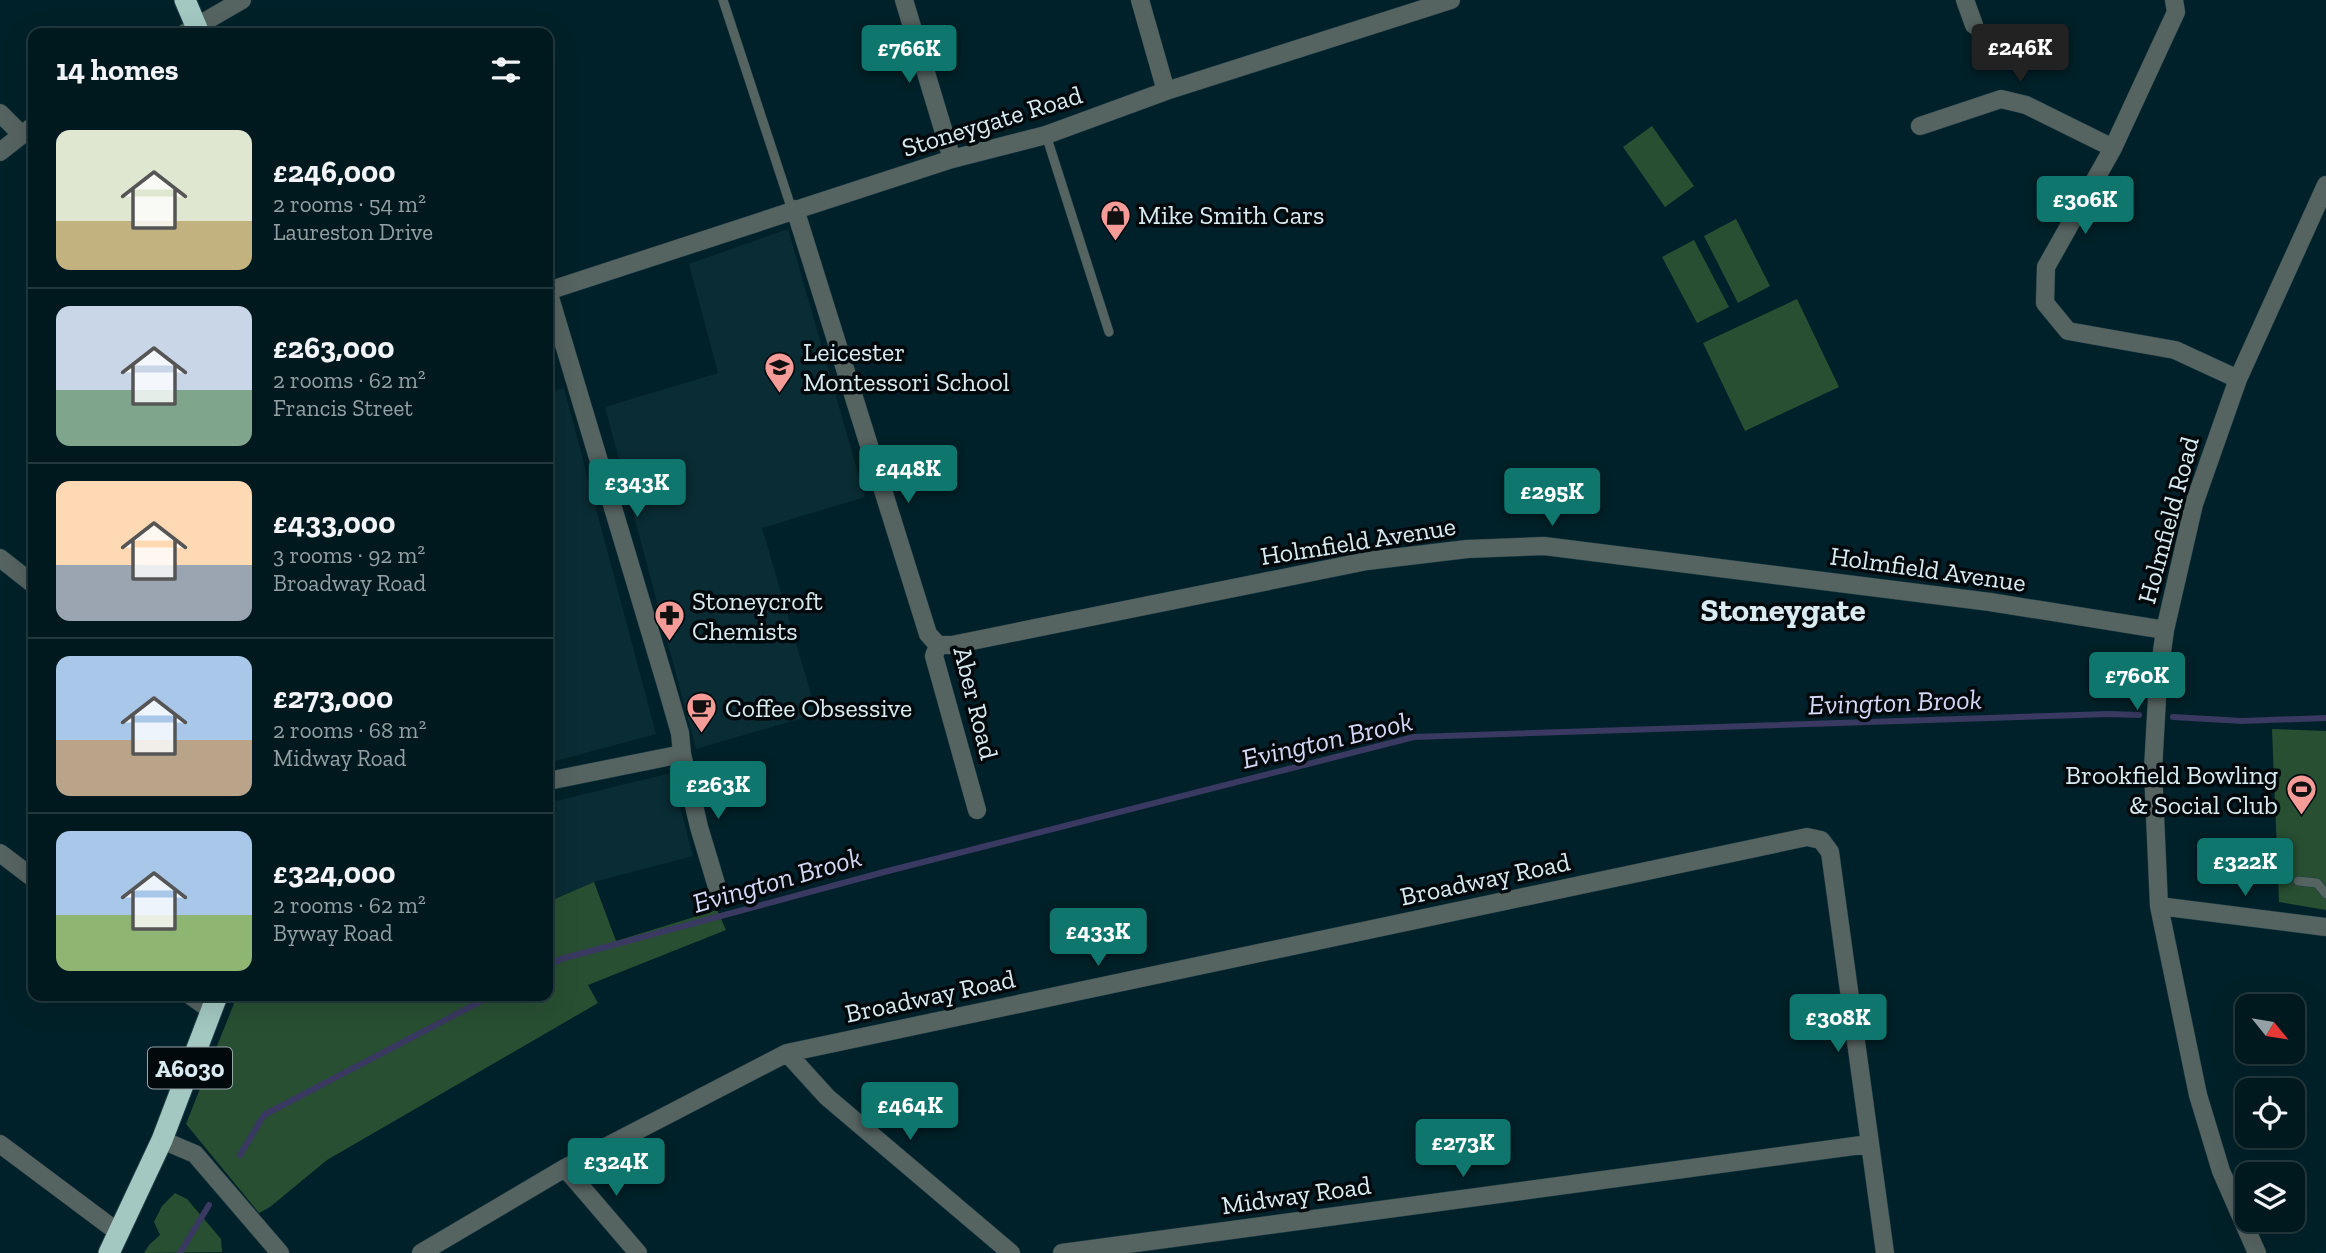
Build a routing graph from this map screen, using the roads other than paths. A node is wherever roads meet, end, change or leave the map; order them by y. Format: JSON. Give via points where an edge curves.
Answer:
{"nodes":[{"id":1,"x":185,"y":0,"type":"edge"},
{"id":2,"x":242,"y":0,"type":"edge"},
{"id":3,"x":723,"y":0,"type":"edge"},
{"id":4,"x":904,"y":0,"type":"edge"},
{"id":5,"x":1140,"y":0,"type":"edge"},
{"id":6,"x":1451,"y":0,"type":"edge"},
{"id":7,"x":1965,"y":0,"type":"edge"},
{"id":8,"x":2174,"y":0,"type":"edge"},
{"id":9,"x":1974,"y":25,"type":"dead end"},
{"id":10,"x":193,"y":28,"type":"edge"},
{"id":11,"x":199,"y":28,"type":"edge"},
{"id":12,"x":1166,"y":91,"type":"junction"},
{"id":13,"x":0,"y":113,"type":"edge"},
{"id":14,"x":1920,"y":126,"type":"dead end"},
{"id":15,"x":27,"y":130,"type":"edge"},
{"id":16,"x":1045,"y":135,"type":"junction"},
{"id":17,"x":2113,"y":148,"type":"junction"},
{"id":18,"x":0,"y":152,"type":"edge"},
{"id":19,"x":952,"y":159,"type":"junction"},
{"id":20,"x":2326,"y":185,"type":"edge"},
{"id":21,"x":794,"y":210,"type":"junction"},
{"id":22,"x":553,"y":289,"type":"edge"},
{"id":23,"x":553,"y":308,"type":"edge"},
{"id":24,"x":1109,"y":332,"type":"dead end"},
{"id":25,"x":2238,"y":379,"type":"junction"},
{"id":26,"x":0,"y":558,"type":"edge"},
{"id":27,"x":28,"y":580,"type":"edge"},
{"id":28,"x":2165,"y":630,"type":"junction"},
{"id":29,"x":937,"y":645,"type":"junction"},
{"id":30,"x":682,"y":754,"type":"junction"},
{"id":31,"x":553,"y":780,"type":"edge"},
{"id":32,"x":977,"y":810,"type":"dead end"},
{"id":33,"x":0,"y":853,"type":"edge"},
{"id":34,"x":28,"y":874,"type":"edge"},
{"id":35,"x":2298,"y":881,"type":"dead end"},
{"id":36,"x":2326,"y":894,"type":"edge"},
{"id":37,"x":720,"y":897,"type":"dead end"},
{"id":38,"x":2159,"y":906,"type":"junction"},
{"id":39,"x":2326,"y":927,"type":"edge"},
{"id":40,"x":214,"y":1003,"type":"edge"},
{"id":41,"x":787,"y":1053,"type":"junction"},
{"id":42,"x":162,"y":1140,"type":"junction"},
{"id":43,"x":0,"y":1144,"type":"edge"},
{"id":44,"x":1869,"y":1144,"type":"junction"},
{"id":45,"x":565,"y":1168,"type":"junction"},
{"id":46,"x":119,"y":1233,"type":"junction"},
{"id":47,"x":109,"y":1253,"type":"edge"},
{"id":48,"x":280,"y":1253,"type":"edge"},
{"id":49,"x":421,"y":1253,"type":"edge"},
{"id":50,"x":638,"y":1253,"type":"edge"},
{"id":51,"x":1011,"y":1253,"type":"edge"},
{"id":52,"x":1062,"y":1253,"type":"edge"},
{"id":53,"x":1885,"y":1253,"type":"edge"},
{"id":54,"x":2257,"y":1253,"type":"edge"}],
"edges":[{"from":1,"to":10,"type":"highway"},
{"from":2,"to":11,"type":"street"},
{"from":3,"to":21,"type":"lane"},
{"from":4,"to":19,"type":"street"},
{"from":5,"to":12,"type":"street"},
{"from":6,"to":12,"type":"street","name":"Stoneygate Road"},
{"from":7,"to":9,"type":"street"},
{"from":8,"to":17,"type":"street","via":[[2176,12]]},
{"from":12,"to":16,"type":"street","name":"Stoneygate Road"},
{"from":13,"to":15,"type":"street"},
{"from":14,"to":17,"type":"street","via":[[2001,99],[2026,105]]},
{"from":15,"to":18,"type":"street"},
{"from":16,"to":19,"type":"street","name":"Stoneygate Road"},
{"from":16,"to":24,"type":"lane"},
{"from":17,"to":25,"type":"street","via":[[2046,267],[2045,303],[2068,331],[2175,350]]},
{"from":19,"to":21,"type":"street","name":"Stoneygate Road"},
{"from":20,"to":25,"type":"street","name":"Holmfield Road"},
{"from":21,"to":22,"type":"street","name":"Stoneygate Road"},
{"from":21,"to":29,"type":"street","name":"Aber Road","via":[[929,634]]},
{"from":23,"to":30,"type":"street","via":[[667,688]]},
{"from":25,"to":28,"type":"street","name":"Holmfield Road","via":[[2193,504]]},
{"from":26,"to":27,"type":"street"},
{"from":28,"to":29,"type":"street","name":"Holmfield Avenue","via":[[1990,602],[1544,546],[1467,549],[1367,561]]},
{"from":28,"to":38,"type":"street","name":"Holmfield Road","via":[[2153,770]]},
{"from":29,"to":32,"type":"street","name":"Aber Road","via":[[934,656]]},
{"from":30,"to":31,"type":"street"},
{"from":30,"to":37,"type":"street"},
{"from":33,"to":34,"type":"street"},
{"from":35,"to":36,"type":"lane","via":[[2317,883]]},
{"from":38,"to":39,"type":"street"},
{"from":38,"to":54,"type":"street","name":"Holmfield Road","via":[[2198,1095],[2221,1171]]},
{"from":40,"to":42,"type":"highway","number":"A6030"},
{"from":41,"to":44,"type":"street","name":"Broadway Road","via":[[1807,837],[1821,840],[1830,852]]},
{"from":41,"to":45,"type":"street","name":"Broadway Road"},
{"from":41,"to":51,"type":"street","via":[[827,1097]]},
{"from":42,"to":46,"type":"highway","number":"A6030"},
{"from":42,"to":48,"type":"street","via":[[195,1154]]},
{"from":43,"to":46,"type":"street"},
{"from":44,"to":52,"type":"street","name":"Midway Road"},
{"from":44,"to":53,"type":"street"},
{"from":45,"to":49,"type":"street","name":"Broadway Road"},
{"from":45,"to":50,"type":"street"},
{"from":46,"to":47,"type":"highway","number":"A6030"}]}
